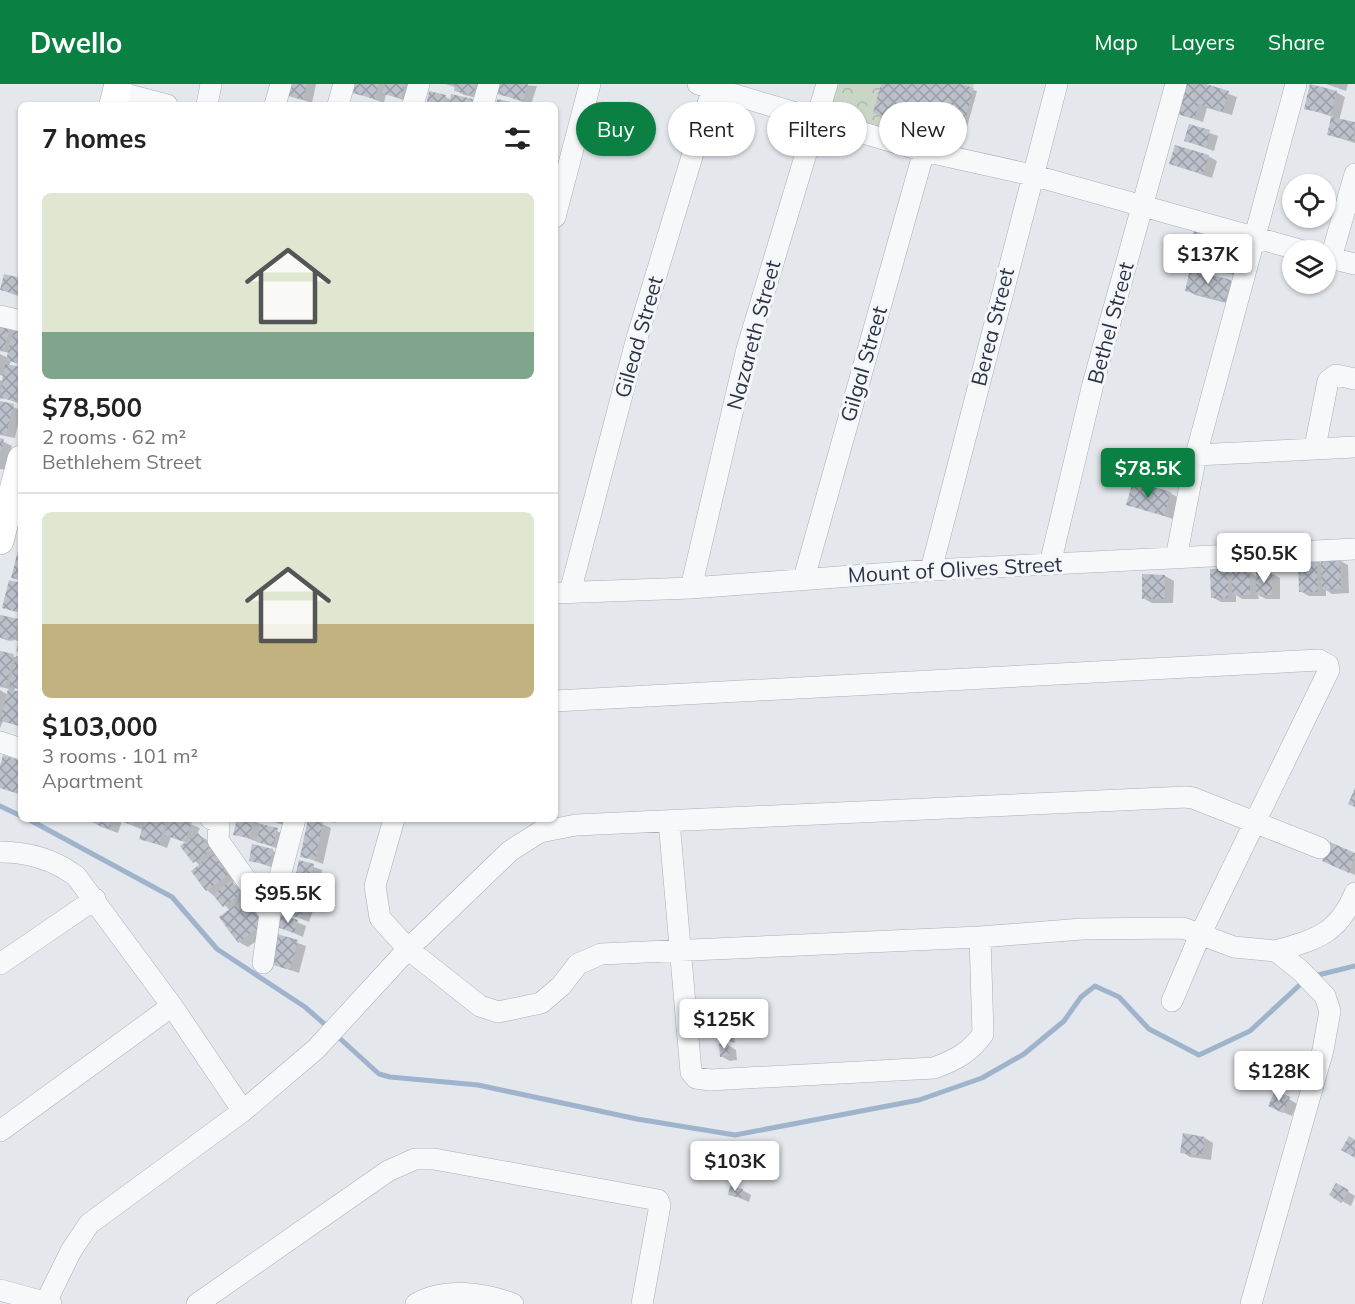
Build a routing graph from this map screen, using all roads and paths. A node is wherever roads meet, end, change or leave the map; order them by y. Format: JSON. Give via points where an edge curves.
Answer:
{"nodes":[{"id":1,"x":212,"y":84,"type":"edge"},
{"id":2,"x":280,"y":84,"type":"edge"},
{"id":3,"x":344,"y":84,"type":"edge"},
{"id":4,"x":419,"y":84,"type":"edge"},
{"id":5,"x":489,"y":84,"type":"edge"},
{"id":6,"x":590,"y":84,"type":"edge"},
{"id":7,"x":826,"y":84,"type":"edge"},
{"id":8,"x":1057,"y":84,"type":"edge"},
{"id":9,"x":1176,"y":84,"type":"edge"},
{"id":10,"x":1296,"y":84,"type":"edge"},
{"id":11,"x":708,"y":85,"type":"edge"},
{"id":12,"x":116,"y":94,"type":"edge"},
{"id":13,"x":153,"y":102,"type":"edge"},
{"id":14,"x":208,"y":102,"type":"edge"},
{"id":15,"x":276,"y":102,"type":"edge"},
{"id":16,"x":340,"y":102,"type":"edge"},
{"id":17,"x":414,"y":102,"type":"edge"},
{"id":18,"x":484,"y":102,"type":"edge"},
{"id":19,"x":821,"y":102,"type":"edge"},
{"id":20,"x":767,"y":105,"type":"edge"},
{"id":21,"x":805,"y":156,"type":"edge"},
{"id":22,"x":923,"y":156,"type":"edge"},
{"id":23,"x":946,"y":156,"type":"edge"},
{"id":24,"x":1355,"y":174,"type":"edge"},
{"id":25,"x":1032,"y":175,"type":"junction"},
{"id":26,"x":1143,"y":206,"type":"junction"},
{"id":27,"x":558,"y":207,"type":"edge"},
{"id":28,"x":1253,"y":239,"type":"junction"},
{"id":29,"x":1335,"y":240,"type":"edge"},
{"id":30,"x":1282,"y":246,"type":"edge"},
{"id":31,"x":1336,"y":260,"type":"edge"},
{"id":32,"x":1355,"y":264,"type":"edge"},
{"id":33,"x":0,"y":316,"type":"edge"},
{"id":34,"x":18,"y":320,"type":"edge"},
{"id":35,"x":1355,"y":379,"type":"edge"},
{"id":36,"x":1315,"y":447,"type":"junction"},
{"id":37,"x":1355,"y":447,"type":"edge"},
{"id":38,"x":1196,"y":455,"type":"junction"},
{"id":39,"x":18,"y":471,"type":"edge"},
{"id":40,"x":0,"y":541,"type":"edge"},
{"id":41,"x":1355,"y":549,"type":"edge"},
{"id":42,"x":1176,"y":558,"type":"junction"},
{"id":43,"x":1050,"y":564,"type":"junction"},
{"id":44,"x":931,"y":570,"type":"junction"},
{"id":45,"x":804,"y":578,"type":"junction"},
{"id":46,"x":691,"y":588,"type":"junction"},
{"id":47,"x":563,"y":592,"type":"edge"},
{"id":48,"x":558,"y":701,"type":"edge"},
{"id":49,"x":0,"y":742,"type":"edge"},
{"id":50,"x":18,"y":748,"type":"edge"},
{"id":51,"x":669,"y":821,"type":"junction"},
{"id":52,"x":1256,"y":821,"type":"junction"},
{"id":53,"x":216,"y":822,"type":"edge"},
{"id":54,"x":294,"y":822,"type":"edge"},
{"id":55,"x":393,"y":822,"type":"edge"},
{"id":56,"x":1320,"y":848,"type":"dead end"},
{"id":57,"x":0,"y":852,"type":"edge"},
{"id":58,"x":1355,"y":893,"type":"edge"},
{"id":59,"x":95,"y":898,"type":"junction"},
{"id":60,"x":270,"y":914,"type":"junction"},
{"id":61,"x":1349,"y":921,"type":"edge"},
{"id":62,"x":1200,"y":935,"type":"junction"},
{"id":63,"x":980,"y":937,"type":"junction"},
{"id":64,"x":408,"y":949,"type":"junction"},
{"id":65,"x":1276,"y":951,"type":"junction"},
{"id":66,"x":681,"y":952,"type":"junction"},
{"id":67,"x":263,"y":963,"type":"dead end"},
{"id":68,"x":0,"y":964,"type":"edge"},
{"id":69,"x":1172,"y":1001,"type":"dead end"},
{"id":70,"x":172,"y":1006,"type":"junction"},
{"id":71,"x":243,"y":1111,"type":"junction"},
{"id":72,"x":0,"y":1131,"type":"edge"},
{"id":73,"x":0,"y":1290,"type":"edge"},
{"id":74,"x":47,"y":1303,"type":"edge"},
{"id":75,"x":197,"y":1304,"type":"edge"},
{"id":76,"x":416,"y":1304,"type":"edge"},
{"id":77,"x":513,"y":1304,"type":"edge"},
{"id":78,"x":642,"y":1304,"type":"edge"},
{"id":79,"x":1251,"y":1304,"type":"edge"}],
"edges":[{"from":1,"to":14,"type":"street"},
{"from":2,"to":15,"type":"street"},
{"from":3,"to":16,"type":"street"},
{"from":4,"to":17,"type":"street"},
{"from":5,"to":18,"type":"street"},
{"from":6,"to":27,"type":"street"},
{"from":7,"to":19,"type":"street","name":"Nazareth Street"},
{"from":8,"to":25,"type":"street","name":"Berea Street"},
{"from":9,"to":26,"type":"street","name":"Bethel Street"},
{"from":10,"to":28,"type":"street"},
{"from":11,"to":20,"type":"street"},
{"from":11,"to":47,"type":"street","name":"Gilead Street"},
{"from":12,"to":13,"type":"street"},
{"from":21,"to":46,"type":"street","name":"Nazareth Street","via":[[747,349]]},
{"from":22,"to":45,"type":"street","name":"Gilgal Street"},
{"from":23,"to":25,"type":"street"},
{"from":24,"to":29,"type":"street"},
{"from":25,"to":26,"type":"street"},
{"from":25,"to":44,"type":"street","name":"Berea Street"},
{"from":26,"to":28,"type":"street"},
{"from":26,"to":43,"type":"street","name":"Bethel Street"},
{"from":28,"to":30,"type":"street"},
{"from":28,"to":38,"type":"street"},
{"from":31,"to":32,"type":"street"},
{"from":33,"to":34,"type":"street"},
{"from":35,"to":36,"type":"street","via":[[1336,375],[1328,381]]},
{"from":36,"to":37,"type":"street"},
{"from":36,"to":38,"type":"street"},
{"from":38,"to":42,"type":"street"},
{"from":39,"to":40,"type":"main road"},
{"from":41,"to":42,"type":"street","name":"Mount of Olives Street"},
{"from":42,"to":43,"type":"street","name":"Mount of Olives Street"},
{"from":43,"to":44,"type":"street","name":"Mount of Olives Street"},
{"from":44,"to":45,"type":"street","name":"Mount of Olives Street"},
{"from":45,"to":46,"type":"street","name":"Mount of Olives Street"},
{"from":46,"to":47,"type":"street","name":"Mount of Olives Street"},
{"from":48,"to":52,"type":"street","via":[[1324,662],[1329,670]]},
{"from":49,"to":50,"type":"street"},
{"from":51,"to":52,"type":"street","via":[[1186,797]]},
{"from":51,"to":64,"type":"street","via":[[576,825],[540,832],[510,851]]},
{"from":51,"to":66,"type":"street"},
{"from":52,"to":56,"type":"street"},
{"from":52,"to":62,"type":"street"},
{"from":53,"to":60,"type":"street","via":[[218,840]]},
{"from":54,"to":60,"type":"street"},
{"from":55,"to":64,"type":"street","via":[[375,886],[377,904],[380,918]]},
{"from":57,"to":59,"type":"street","via":[[25,853],[60,864]]},
{"from":58,"to":61,"type":"street"},
{"from":59,"to":68,"type":"street"},
{"from":59,"to":70,"type":"street"},
{"from":60,"to":67,"type":"street"},
{"from":61,"to":65,"type":"street","via":[[1314,939]]},
{"from":62,"to":63,"type":"street","via":[[1172,928],[1082,929]]},
{"from":62,"to":65,"type":"street","via":[[1234,947]]},
{"from":62,"to":69,"type":"street"},
{"from":63,"to":66,"type":"street"},
{"from":63,"to":66,"type":"street","via":[[983,1034],[966,1054],[934,1068],[710,1080],[696,1078],[691,1072]]},
{"from":64,"to":66,"type":"street","via":[[480,1006],[498,1012],[541,1003],[578,964],[601,954]]},
{"from":64,"to":71,"type":"street","via":[[316,1049]]},
{"from":65,"to":79,"type":"street","via":[[1325,996],[1329,1011],[1323,1050]]},
{"from":70,"to":71,"type":"street"},
{"from":70,"to":72,"type":"street"},
{"from":71,"to":74,"type":"street","via":[[89,1224],[71,1251]]},
{"from":73,"to":74,"type":"street"},
{"from":75,"to":78,"type":"street","via":[[388,1171],[415,1159],[434,1159],[658,1200]]},
{"from":76,"to":77,"type":"street","via":[[434,1295],[457,1293]]}]}
